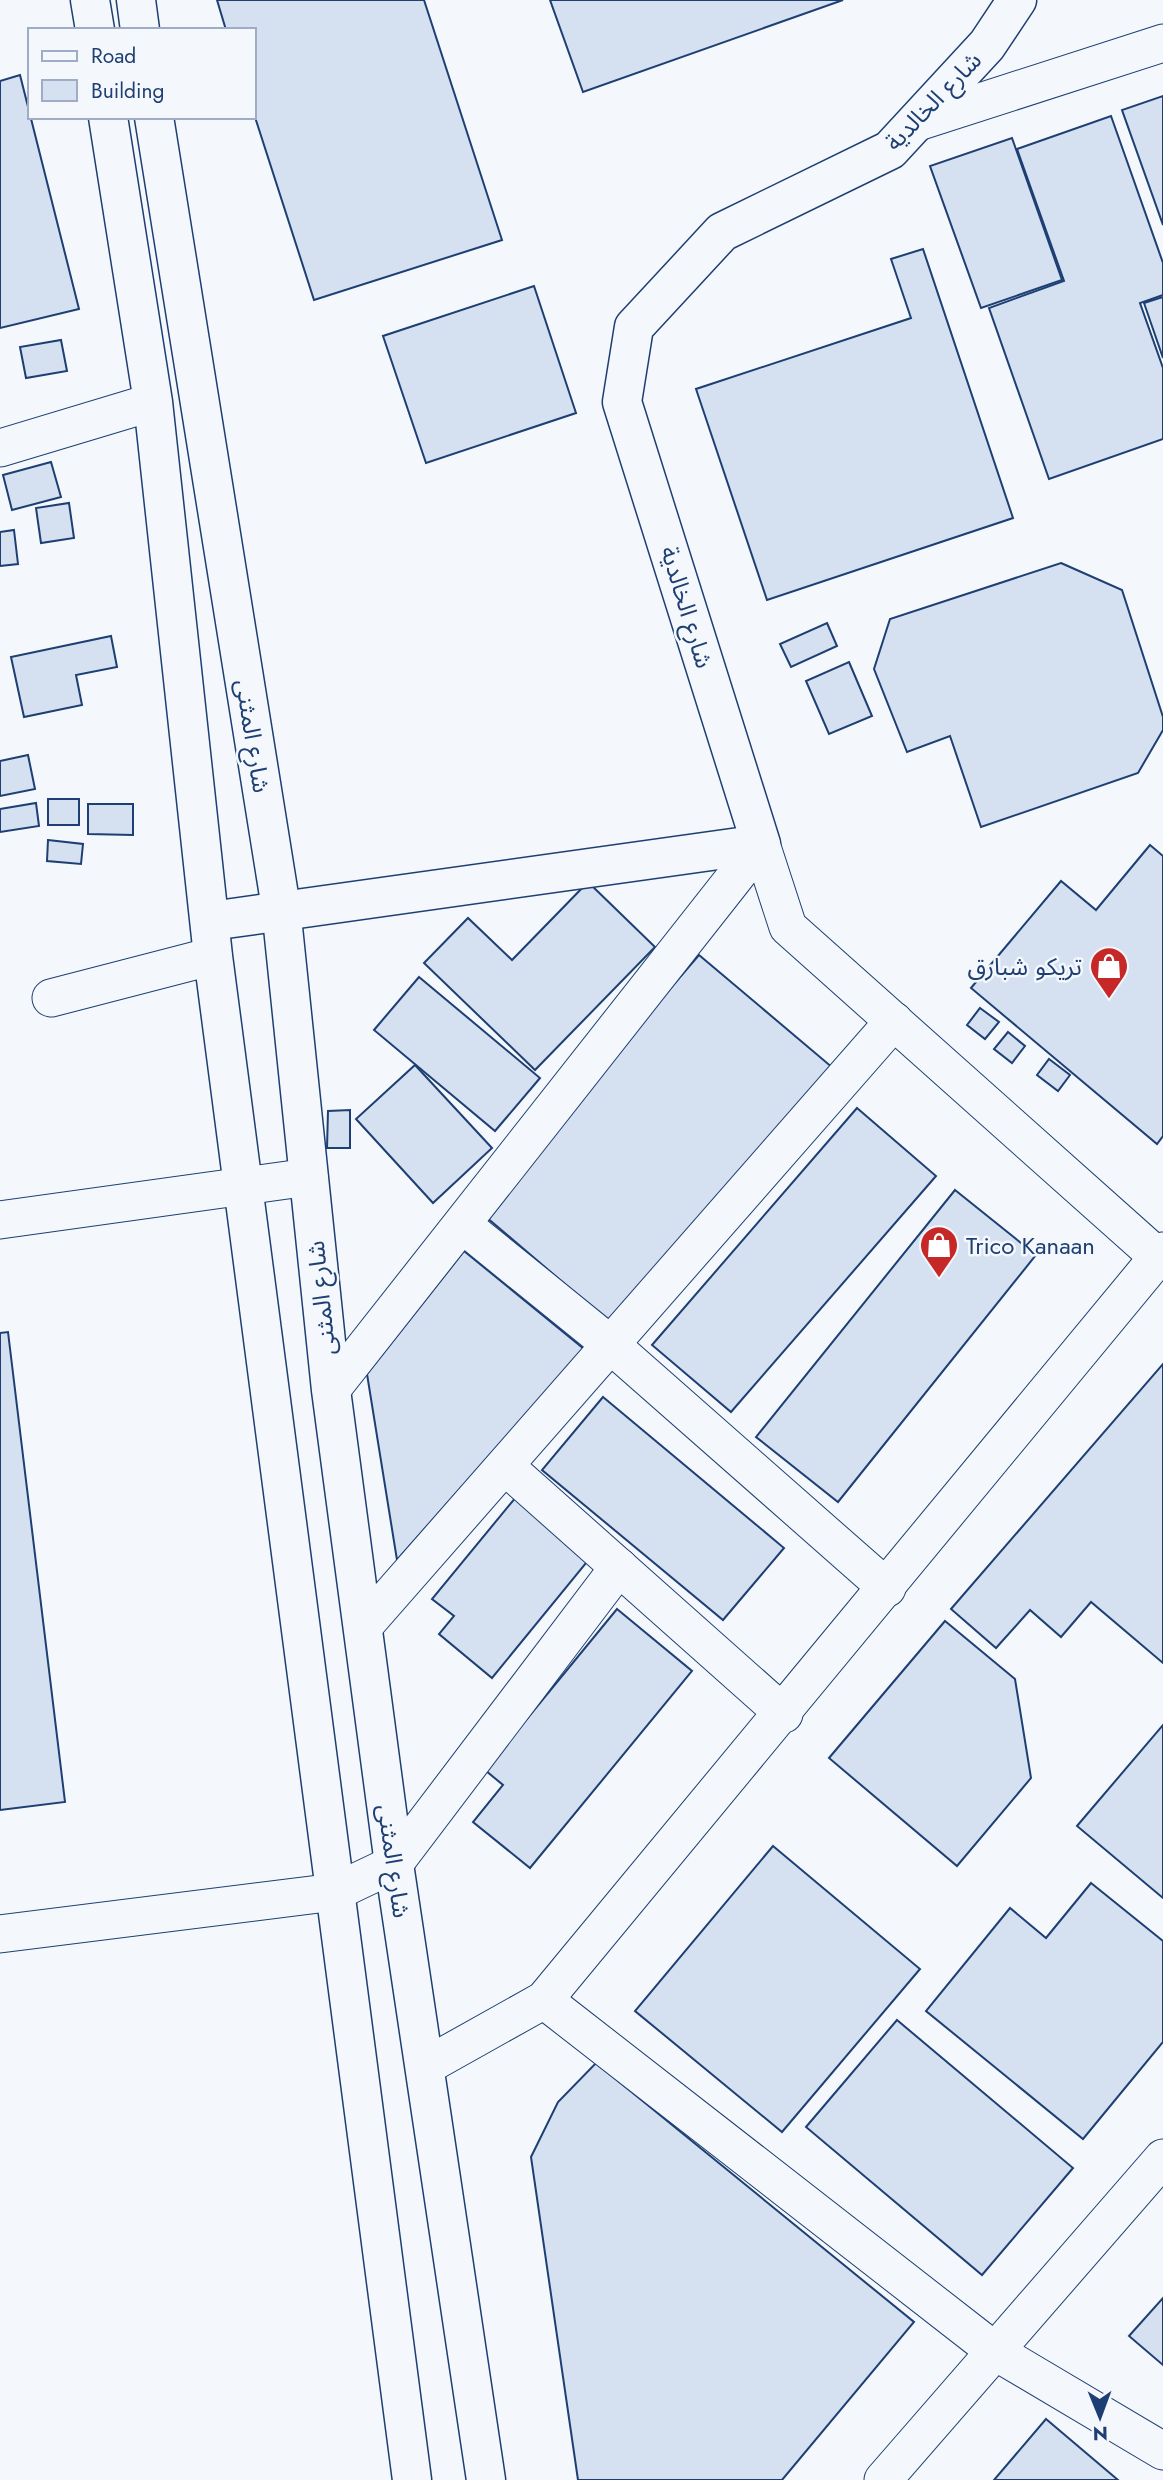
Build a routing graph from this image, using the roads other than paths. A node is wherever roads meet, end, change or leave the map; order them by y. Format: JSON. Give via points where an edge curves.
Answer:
{"nodes":[{"id":1,"x":90,"y":0,"type":"edge"},
{"id":2,"x":136,"y":0,"type":"edge"},
{"id":3,"x":1017,"y":0,"type":"edge"},
{"id":4,"x":95,"y":28,"type":"edge"},
{"id":5,"x":140,"y":28,"type":"edge"},
{"id":6,"x":1163,"y":43,"type":"edge"},
{"id":7,"x":108,"y":119,"type":"edge"},
{"id":8,"x":154,"y":119,"type":"edge"},
{"id":9,"x":915,"y":122,"type":"junction"},
{"id":10,"x":153,"y":402,"type":"junction"},
{"id":11,"x":0,"y":448,"type":"edge"},
{"id":12,"x":761,"y":844,"type":"junction"},
{"id":13,"x":281,"y":908,"type":"junction"},
{"id":14,"x":212,"y":938,"type":"junction"},
{"id":15,"x":51,"y":998,"type":"dead end"},
{"id":16,"x":894,"y":1021,"type":"junction"},
{"id":17,"x":309,"y":1177,"type":"junction"},
{"id":18,"x":243,"y":1185,"type":"junction"},
{"id":19,"x":0,"y":1220,"type":"edge"},
{"id":20,"x":463,"y":1225,"type":"junction"},
{"id":21,"x":1160,"y":1254,"type":"edge"},
{"id":22,"x":611,"y":1345,"type":"junction"},
{"id":23,"x":331,"y":1390,"type":"junction"},
{"id":24,"x":505,"y":1466,"type":"junction"},
{"id":25,"x":620,"y":1567,"type":"junction"},
{"id":26,"x":887,"y":1588,"type":"junction"},
{"id":27,"x":363,"y":1627,"type":"junction"},
{"id":28,"x":784,"y":1714,"type":"junction"},
{"id":29,"x":394,"y":1864,"type":"junction"},
{"id":30,"x":335,"y":1892,"type":"junction"},
{"id":31,"x":0,"y":1934,"type":"edge"},
{"id":32,"x":544,"y":2000,"type":"junction"},
{"id":33,"x":426,"y":2066,"type":"junction"},
{"id":34,"x":1163,"y":2158,"type":"edge"},
{"id":35,"x":996,"y":2352,"type":"junction"},
{"id":36,"x":1163,"y":2451,"type":"edge"},
{"id":37,"x":412,"y":2480,"type":"edge"},
{"id":38,"x":486,"y":2480,"type":"edge"},
{"id":39,"x":883,"y":2480,"type":"edge"}],
"edges":[{"from":1,"to":4,"type":"street"},
{"from":2,"to":5,"type":"street"},
{"from":3,"to":9,"type":"street","name":"شارع الخالدية","via":[[987,45]]},
{"from":6,"to":9,"type":"street"},
{"from":7,"to":10,"type":"street"},
{"from":8,"to":13,"type":"street","name":"شارع المثنى"},
{"from":9,"to":12,"type":"street","name":"شارع الخالدية","via":[[890,150],[722,232],[635,327],[622,402]]},
{"from":10,"to":11,"type":"street"},
{"from":10,"to":14,"type":"street"},
{"from":12,"to":13,"type":"street"},
{"from":12,"to":16,"type":"street","via":[[788,927]]},
{"from":12,"to":20,"type":"street"},
{"from":13,"to":14,"type":"street"},
{"from":13,"to":17,"type":"street","name":"شارع المثنى"},
{"from":14,"to":15,"type":"street"},
{"from":14,"to":18,"type":"street"},
{"from":16,"to":21,"type":"street"},
{"from":16,"to":22,"type":"street"},
{"from":17,"to":18,"type":"street"},
{"from":17,"to":23,"type":"street","name":"شارع المثنى"},
{"from":18,"to":19,"type":"street"},
{"from":18,"to":30,"type":"street"},
{"from":20,"to":22,"type":"street"},
{"from":20,"to":23,"type":"street"},
{"from":21,"to":26,"type":"street"},
{"from":22,"to":24,"type":"street"},
{"from":22,"to":26,"type":"street"},
{"from":23,"to":27,"type":"street","name":"شارع المثنى"},
{"from":24,"to":25,"type":"street"},
{"from":24,"to":27,"type":"street"},
{"from":25,"to":28,"type":"street"},
{"from":25,"to":29,"type":"street"},
{"from":26,"to":28,"type":"street"},
{"from":27,"to":29,"type":"street","name":"شارع المثنى"},
{"from":28,"to":32,"type":"street"},
{"from":29,"to":30,"type":"street"},
{"from":29,"to":33,"type":"street","name":"شارع المثنى"},
{"from":30,"to":31,"type":"street"},
{"from":30,"to":37,"type":"street"},
{"from":32,"to":33,"type":"street"},
{"from":32,"to":35,"type":"street"},
{"from":33,"to":38,"type":"street","name":"شارع المثنى"},
{"from":34,"to":35,"type":"street"},
{"from":35,"to":36,"type":"street"},
{"from":35,"to":39,"type":"street"}]}
